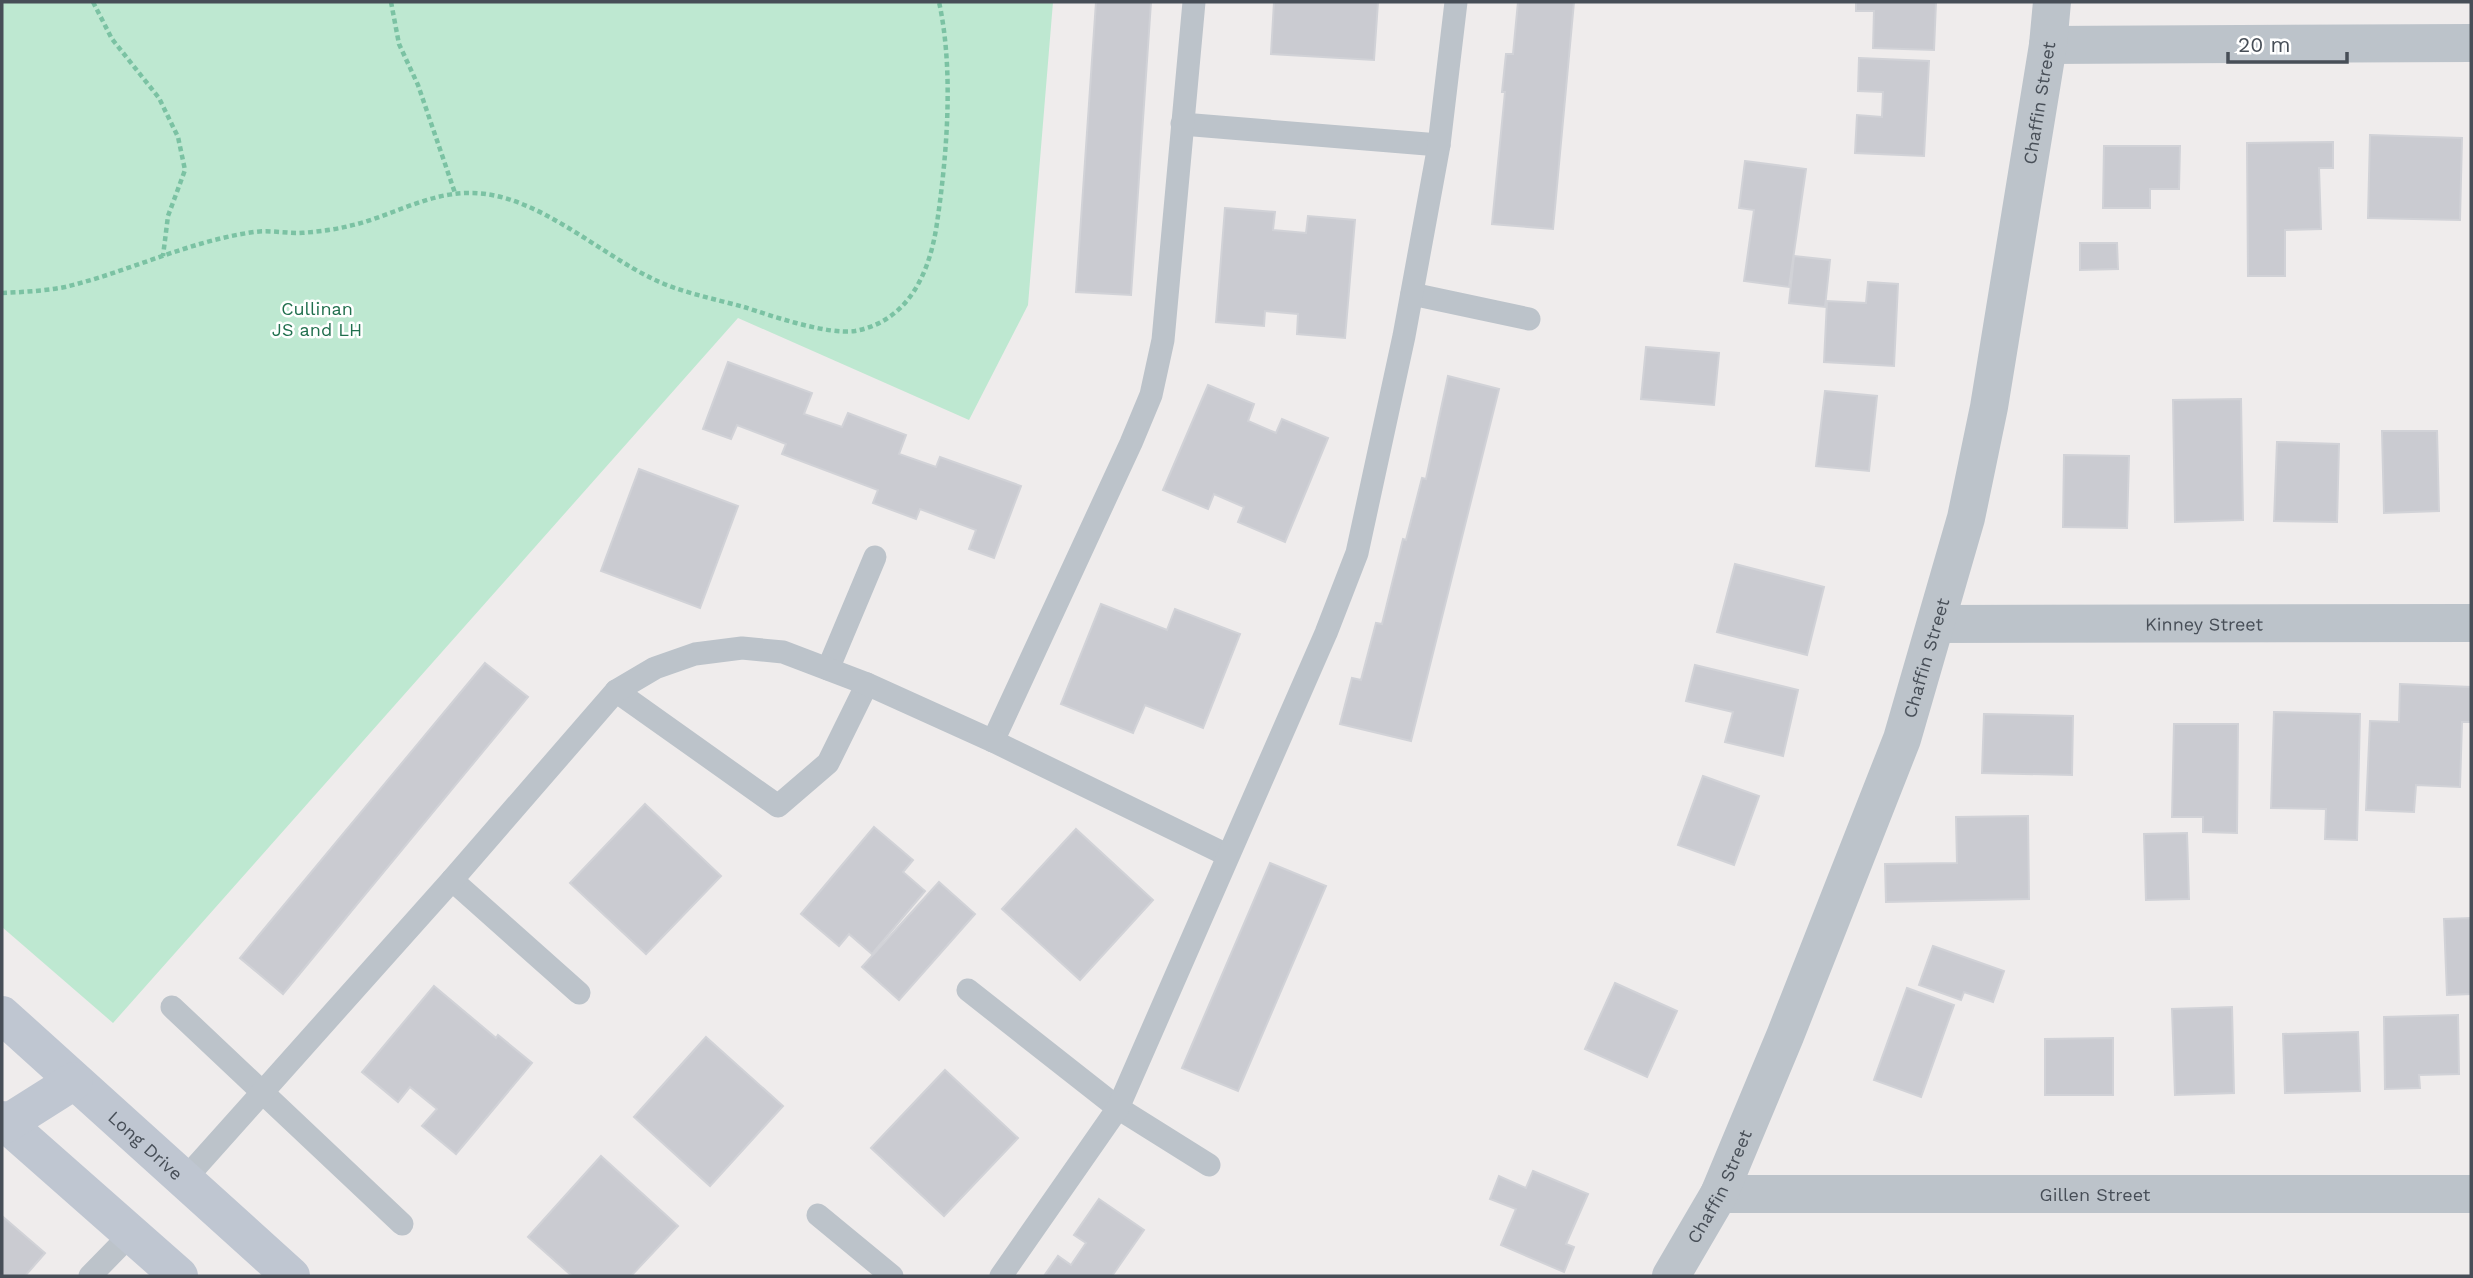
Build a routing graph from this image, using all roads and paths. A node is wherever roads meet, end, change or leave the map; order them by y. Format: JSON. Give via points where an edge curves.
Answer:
{"nodes":[{"id":1,"x":93,"y":2,"type":"edge"},
{"id":2,"x":391,"y":2,"type":"edge"},
{"id":3,"x":939,"y":2,"type":"edge"},
{"id":4,"x":1194,"y":2,"type":"edge"},
{"id":5,"x":1456,"y":2,"type":"edge"},
{"id":6,"x":2052,"y":2,"type":"edge"},
{"id":7,"x":2471,"y":43,"type":"edge"},
{"id":8,"x":2048,"y":45,"type":"junction"},
{"id":9,"x":1182,"y":124,"type":"junction"},
{"id":10,"x":1439,"y":145,"type":"junction"},
{"id":11,"x":455,"y":193,"type":"junction"},
{"id":12,"x":163,"y":256,"type":"junction"},
{"id":13,"x":2,"y":293,"type":"edge"},
{"id":14,"x":1412,"y":294,"type":"junction"},
{"id":15,"x":1529,"y":319,"type":"dead end"},
{"id":16,"x":875,"y":557,"type":"dead end"},
{"id":17,"x":2471,"y":622,"type":"edge"},
{"id":18,"x":1936,"y":624,"type":"junction"},
{"id":19,"x":828,"y":668,"type":"junction"},
{"id":20,"x":867,"y":684,"type":"junction"},
{"id":21,"x":616,"y":691,"type":"junction"},
{"id":22,"x":993,"y":741,"type":"junction"},
{"id":23,"x":1227,"y":855,"type":"junction"},
{"id":24,"x":452,"y":880,"type":"junction"},
{"id":25,"x":968,"y":990,"type":"dead end"},
{"id":26,"x":579,"y":993,"type":"dead end"},
{"id":27,"x":172,"y":1007,"type":"dead end"},
{"id":28,"x":2,"y":1015,"type":"edge"},
{"id":29,"x":74,"y":1081,"type":"junction"},
{"id":30,"x":262,"y":1091,"type":"junction"},
{"id":31,"x":1118,"y":1108,"type":"junction"},
{"id":32,"x":3,"y":1123,"type":"edge"},
{"id":33,"x":1209,"y":1165,"type":"dead end"},
{"id":34,"x":184,"y":1180,"type":"junction"},
{"id":35,"x":1718,"y":1194,"type":"junction"},
{"id":36,"x":2471,"y":1194,"type":"edge"},
{"id":37,"x":818,"y":1215,"type":"dead end"},
{"id":38,"x":402,"y":1224,"type":"dead end"},
{"id":39,"x":131,"y":1234,"type":"junction"},
{"id":40,"x":90,"y":1276,"type":"edge"},
{"id":41,"x":179,"y":1276,"type":"edge"},
{"id":42,"x":290,"y":1276,"type":"edge"},
{"id":43,"x":892,"y":1276,"type":"edge"},
{"id":44,"x":1001,"y":1276,"type":"edge"},
{"id":45,"x":1671,"y":1276,"type":"edge"}],
"edges":[{"from":1,"to":12,"type":"path","via":[[112,39],[159,98],[178,137],[186,170],[168,216]]},
{"from":2,"to":11,"type":"path","via":[[399,44]]},
{"from":3,"to":11,"type":"path","via":[[948,90],[943,181],[933,248],[917,288],[899,312],[878,323],[854,331],[829,330],[656,281],[536,210],[500,197]]},
{"from":4,"to":9,"type":"lane"},
{"from":5,"to":10,"type":"lane"},
{"from":6,"to":8,"type":"street","name":"Chaffin Street"},
{"from":7,"to":8,"type":"street"},
{"from":8,"to":18,"type":"street","name":"Chaffin Street","via":[[1989,407],[1966,519]]},
{"from":9,"to":10,"type":"lane"},
{"from":9,"to":22,"type":"lane","via":[[1163,340],[1152,395]]},
{"from":10,"to":14,"type":"lane"},
{"from":11,"to":12,"type":"path","via":[[353,226],[299,233],[256,232]]},
{"from":12,"to":13,"type":"path","via":[[66,286]]},
{"from":14,"to":15,"type":"lane"},
{"from":14,"to":23,"type":"lane","via":[[1357,553]]},
{"from":16,"to":19,"type":"lane"},
{"from":17,"to":18,"type":"street","name":"Kinney Street"},
{"from":18,"to":35,"type":"street","name":"Chaffin Street","via":[[1902,739]]},
{"from":19,"to":20,"type":"lane"},
{"from":19,"to":21,"type":"lane","via":[[783,652],[742,648],[695,654],[655,668]]},
{"from":20,"to":21,"type":"lane","via":[[828,763],[778,806]]},
{"from":20,"to":22,"type":"lane"},
{"from":21,"to":24,"type":"lane"},
{"from":22,"to":23,"type":"lane"},
{"from":23,"to":31,"type":"lane"},
{"from":24,"to":26,"type":"lane"},
{"from":24,"to":30,"type":"lane"},
{"from":25,"to":31,"type":"lane"},
{"from":27,"to":30,"type":"lane"},
{"from":28,"to":29,"type":"main road","name":"Long Drive"},
{"from":29,"to":32,"type":"main road"},
{"from":29,"to":34,"type":"main road","name":"Long Drive"},
{"from":30,"to":34,"type":"lane"},
{"from":30,"to":38,"type":"lane"},
{"from":31,"to":33,"type":"lane"},
{"from":31,"to":44,"type":"lane"},
{"from":32,"to":39,"type":"main road"},
{"from":34,"to":42,"type":"main road","name":"Long Drive"},
{"from":35,"to":36,"type":"street","name":"Gillen Street"},
{"from":35,"to":45,"type":"street","name":"Chaffin Street"},
{"from":37,"to":43,"type":"lane"},
{"from":39,"to":40,"type":"lane"},
{"from":39,"to":41,"type":"main road"}]}
